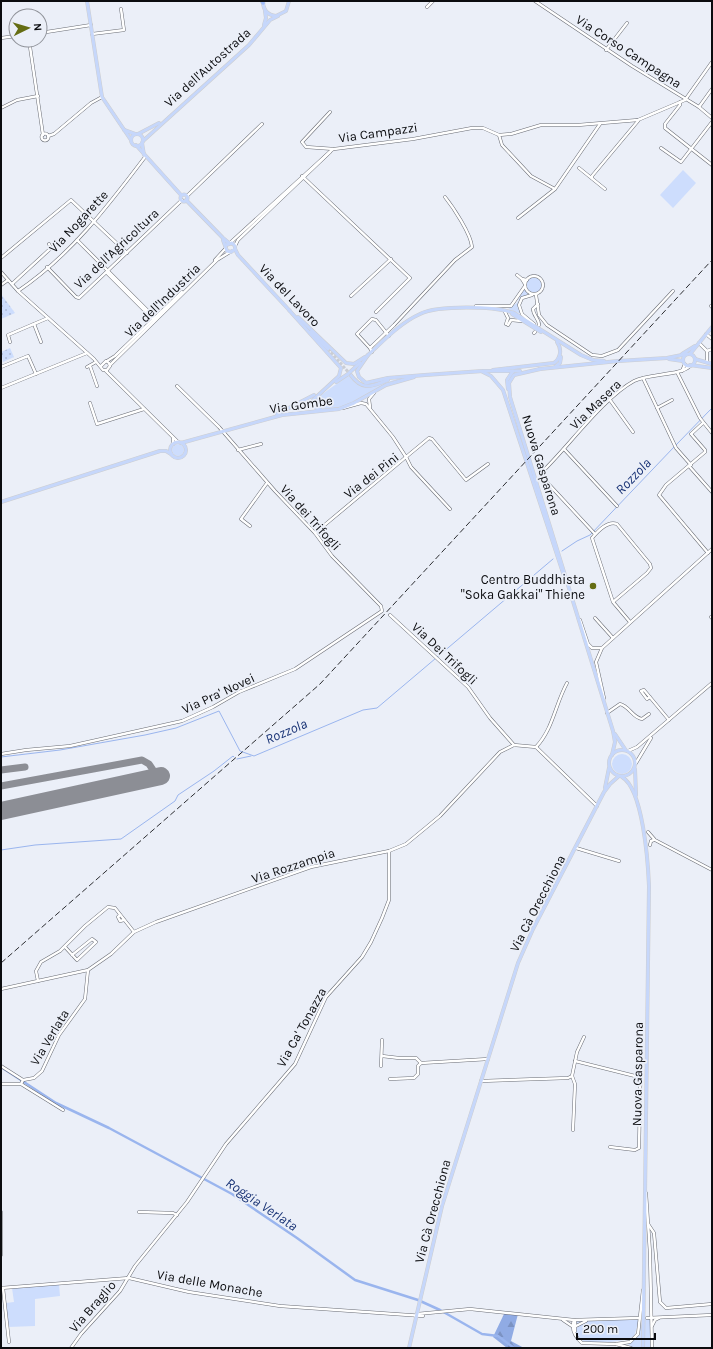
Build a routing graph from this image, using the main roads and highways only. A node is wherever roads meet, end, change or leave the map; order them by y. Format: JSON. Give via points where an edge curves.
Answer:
{"nodes":[{"id":1,"x":87,"y":1,"type":"edge"},
{"id":2,"x":263,"y":2,"type":"edge"},
{"id":3,"x":290,"y":2,"type":"edge"},
{"id":4,"x":264,"y":10,"type":"junction"},
{"id":5,"x":278,"y":16,"type":"junction"},
{"id":6,"x":264,"y":27,"type":"junction"},
{"id":7,"x":162,"y":122,"type":"junction"},
{"id":8,"x":123,"y":130,"type":"junction"},
{"id":9,"x":136,"y":134,"type":"junction"},
{"id":10,"x":131,"y":140,"type":"junction"},
{"id":11,"x":143,"y":142,"type":"junction"},
{"id":12,"x":136,"y":146,"type":"junction"},
{"id":13,"x":145,"y":157,"type":"junction"},
{"id":14,"x":181,"y":195,"type":"junction"},
{"id":15,"x":186,"y":200,"type":"junction"},
{"id":16,"x":228,"y":244,"type":"junction"},
{"id":17,"x":233,"y":250,"type":"junction"},
{"id":18,"x":289,"y":310,"type":"junction"},
{"id":19,"x":504,"y":311,"type":"junction"},
{"id":20,"x":712,"y":326,"type":"edge"},
{"id":21,"x":545,"y":333,"type":"junction"},
{"id":22,"x":556,"y":341,"type":"junction"},
{"id":23,"x":698,"y":343,"type":"junction"},
{"id":24,"x":328,"y":349,"type":"tunnel mouth"},
{"id":25,"x":561,"y":351,"type":"junction"},
{"id":26,"x":688,"y":354,"type":"junction"},
{"id":27,"x":368,"y":355,"type":"junction"},
{"id":28,"x":679,"y":355,"type":"junction"},
{"id":29,"x":667,"y":358,"type":"junction"},
{"id":30,"x":694,"y":358,"type":"junction"},
{"id":31,"x":610,"y":362,"type":"junction"},
{"id":32,"x":684,"y":363,"type":"junction"},
{"id":33,"x":690,"y":366,"type":"junction"},
{"id":34,"x":523,"y":367,"type":"junction"},
{"id":35,"x":711,"y":367,"type":"edge"},
{"id":36,"x":554,"y":368,"type":"junction"},
{"id":37,"x":540,"y":369,"type":"junction"},
{"id":38,"x":482,"y":371,"type":"junction"},
{"id":39,"x":512,"y":371,"type":"junction"},
{"id":40,"x":349,"y":373,"type":"junction"},
{"id":41,"x":419,"y":376,"type":"junction"},
{"id":42,"x":395,"y":378,"type":"junction"},
{"id":43,"x":326,"y":388,"type":"junction"},
{"id":44,"x":510,"y":397,"type":"junction"},
{"id":45,"x":338,"y":409,"type":"junction"},
{"id":46,"x":267,"y":418,"type":"junction"},
{"id":47,"x":195,"y":440,"type":"junction"},
{"id":48,"x":180,"y":442,"type":"junction"},
{"id":49,"x":172,"y":445,"type":"junction"},
{"id":50,"x":160,"y":451,"type":"junction"},
{"id":51,"x":186,"y":452,"type":"junction"},
{"id":52,"x":171,"y":454,"type":"junction"},
{"id":53,"x":1,"y":502,"type":"edge"},
{"id":54,"x":569,"y":588,"type":"junction"},
{"id":55,"x":613,"y":731,"type":"junction"},
{"id":56,"x":627,"y":751,"type":"junction"},
{"id":57,"x":612,"y":755,"type":"junction"},
{"id":58,"x":609,"y":765,"type":"junction"},
{"id":59,"x":634,"y":769,"type":"junction"},
{"id":60,"x":621,"y":776,"type":"junction"},
{"id":61,"x":604,"y":792,"type":"junction"},
{"id":62,"x":636,"y":801,"type":"junction"},
{"id":63,"x":409,"y":1348,"type":"edge"},
{"id":64,"x":643,"y":1348,"type":"edge"}],
"edges":[{"from":1,"to":8,"type":"main road","via":[[102,97]]},
{"from":2,"to":4,"type":"main road","name":"Via dell'Autostrada"},
{"from":3,"to":5,"type":"main road","name":"Via dell'Autostrada","via":[[284,13]]},
{"from":4,"to":5,"type":"main road"},
{"from":4,"to":6,"type":"main road","name":"Via dell'Autostrada"},
{"from":5,"to":6,"type":"main road","name":"Via dell'Autostrada"},
{"from":6,"to":7,"type":"main road","name":"Via dell'Autostrada","via":[[249,45]]},
{"from":7,"to":9,"type":"main road","name":"Via dell'Autostrada"},
{"from":7,"to":11,"type":"main road","name":"Via dell'Autostrada"},
{"from":8,"to":9,"type":"main road"},
{"from":8,"to":10,"type":"main road"},
{"from":9,"to":10,"type":"main road","name":"Via dell'Autostrada"},
{"from":9,"to":11,"type":"main road","via":[[141,135]]},
{"from":10,"to":12,"type":"main road"},
{"from":11,"to":12,"type":"main road","name":"Via dell'Autostrada"},
{"from":11,"to":13,"type":"main road"},
{"from":12,"to":13,"type":"main road"},
{"from":13,"to":14,"type":"main road"},
{"from":14,"to":15,"type":"main road","via":[[182,200]]},
{"from":14,"to":15,"type":"main road","via":[[187,196]]},
{"from":15,"to":16,"type":"main road"},
{"from":16,"to":17,"type":"main road"},
{"from":16,"to":17,"type":"main road"},
{"from":17,"to":18,"type":"main road","name":"Via del Lavoro"},
{"from":18,"to":24,"type":"main road","name":"Via del Lavoro"},
{"from":18,"to":27,"type":"main road","via":[[346,363],[354,364]]},
{"from":18,"to":43,"type":"main road","via":[[340,367],[339,376]]},
{"from":19,"to":21,"type":"main road"},
{"from":19,"to":21,"type":"main road","via":[[514,313]]},
{"from":19,"to":27,"type":"main road","via":[[459,308],[423,312],[404,323]]},
{"from":20,"to":23,"type":"main road"},
{"from":21,"to":22,"type":"main road"},
{"from":22,"to":25,"type":"main road"},
{"from":22,"to":31,"type":"main road","via":[[586,358]]},
{"from":23,"to":26,"type":"main road"},
{"from":23,"to":28,"type":"main road"},
{"from":23,"to":30,"type":"main road"},
{"from":25,"to":34,"type":"main road","via":[[554,364]]},
{"from":25,"to":36,"type":"main road","via":[[560,363]]},
{"from":26,"to":28,"type":"main road"},
{"from":26,"to":30,"type":"main road"},
{"from":26,"to":32,"type":"main road","via":[[684,357]]},
{"from":27,"to":40,"type":"main road"},
{"from":27,"to":42,"type":"main road","via":[[358,368],[358,375],[362,380],[369,383]]},
{"from":28,"to":29,"type":"main road"},
{"from":29,"to":31,"type":"main road","name":"Via Gombe"},
{"from":29,"to":32,"type":"main road"},
{"from":30,"to":33,"type":"main road","via":[[694,363]]},
{"from":30,"to":35,"type":"main road"},
{"from":31,"to":36,"type":"main road","name":"Via Gombe"},
{"from":32,"to":33,"type":"main road"},
{"from":33,"to":35,"type":"main road"},
{"from":34,"to":38,"type":"main road"},
{"from":34,"to":39,"type":"main road"},
{"from":36,"to":37,"type":"main road","name":"Via Gombe"},
{"from":37,"to":39,"type":"main road","name":"Via Gombe"},
{"from":37,"to":44,"type":"main road","name":"Nuova Gasparona","via":[[514,375],[509,383]]},
{"from":38,"to":39,"type":"main road","name":"Via Gombe"},
{"from":38,"to":41,"type":"main road","name":"Via Gombe"},
{"from":38,"to":54,"type":"main road","name":"Nuova Gasparona","via":[[491,376],[503,390]]},
{"from":39,"to":44,"type":"main road","via":[[507,384]]},
{"from":40,"to":42,"type":"main road","via":[[356,382],[366,386]]},
{"from":40,"to":43,"type":"main road"},
{"from":41,"to":42,"type":"main road","name":"Via Gombe"},
{"from":41,"to":45,"type":"main road","name":"Via Gombe","via":[[380,388]]},
{"from":43,"to":45,"type":"main road","via":[[314,398],[313,406],[322,410]]},
{"from":43,"to":46,"type":"main road"},
{"from":44,"to":54,"type":"main road","name":"Nuova Gasparona"},
{"from":45,"to":46,"type":"main road","name":"Via Gombe"},
{"from":46,"to":47,"type":"main road","name":"Via Gombe"},
{"from":47,"to":48,"type":"main road","name":"Via Gombe"},
{"from":47,"to":51,"type":"main road","via":[[188,445]]},
{"from":48,"to":49,"type":"main road"},
{"from":48,"to":51,"type":"main road","via":[[186,448]]},
{"from":49,"to":50,"type":"main road"},
{"from":49,"to":52,"type":"main road"},
{"from":50,"to":52,"type":"main road"},
{"from":50,"to":53,"type":"main road"},
{"from":51,"to":52,"type":"main road","via":[[179,458]]},
{"from":54,"to":55,"type":"main road","name":"Nuova Gasparona"},
{"from":55,"to":56,"type":"main road","name":"Nuova Gasparona"},
{"from":55,"to":57,"type":"main road","name":"Nuova Gasparona","via":[[615,742]]},
{"from":56,"to":57,"type":"main road","via":[[618,750]]},
{"from":56,"to":59,"type":"main road","name":"Nuova Gasparona","via":[[634,757]]},
{"from":57,"to":58,"type":"main road","name":"Nuova Gasparona"},
{"from":58,"to":60,"type":"main road","name":"Nuova Gasparona","via":[[612,772]]},
{"from":58,"to":61,"type":"main road","name":"Via Cà Orecchiona"},
{"from":59,"to":60,"type":"main road","via":[[629,774]]},
{"from":59,"to":62,"type":"main road","name":"Nuova Gasparona"},
{"from":60,"to":61,"type":"main road","name":"Via Cà Orecchiona"},
{"from":60,"to":62,"type":"main road","name":"Nuova Gasparona","via":[[630,785]]},
{"from":61,"to":63,"type":"main road","name":"Via Cà Orecchiona","via":[[518,963],[442,1206]]},
{"from":62,"to":64,"type":"main road","name":"Nuova Gasparona","via":[[647,849],[650,886]]}]}
